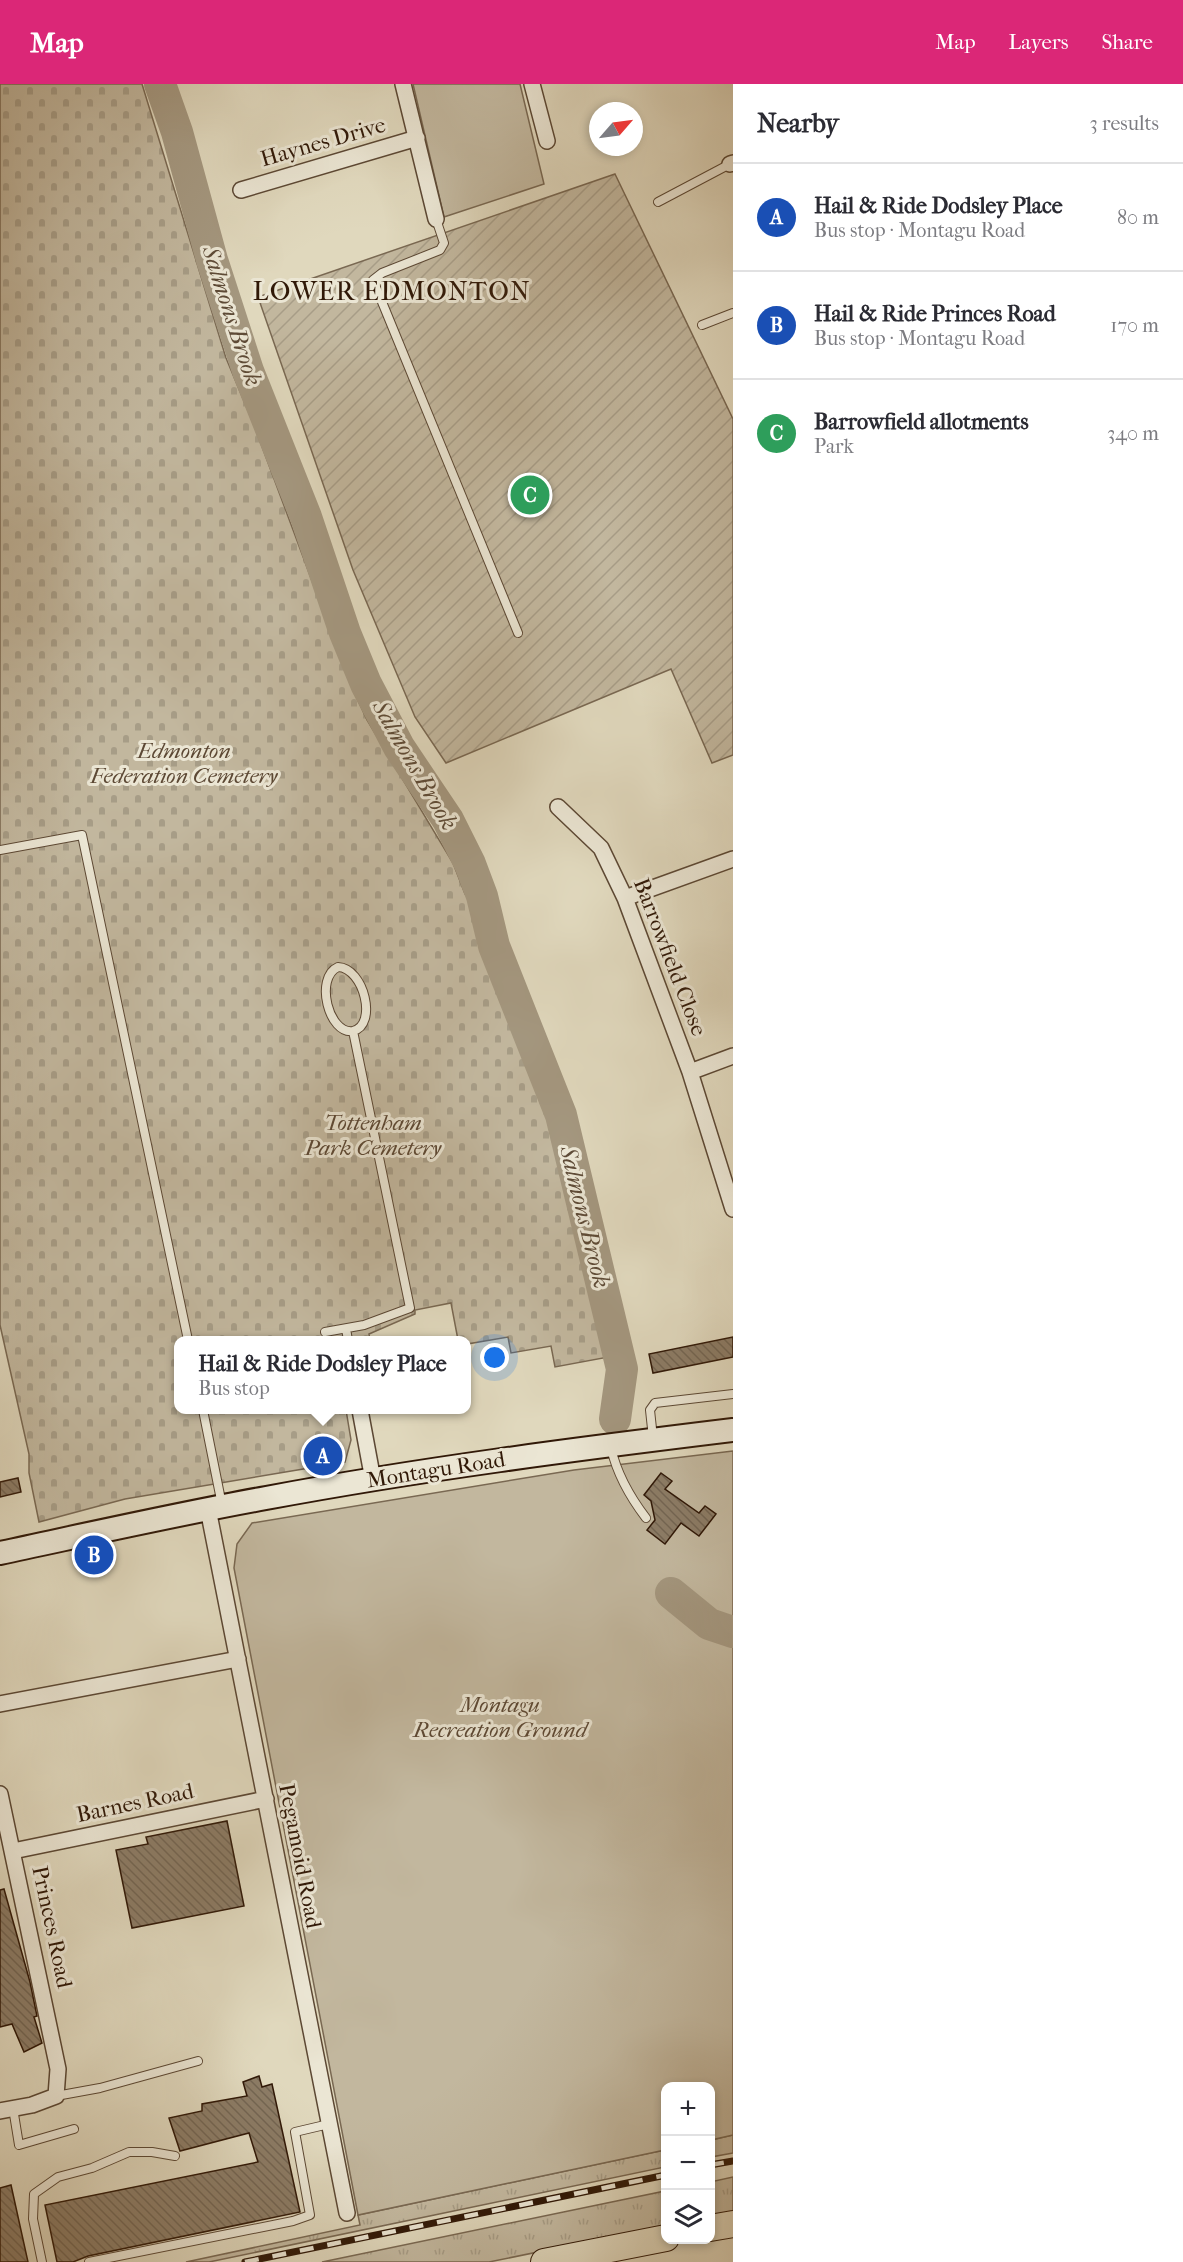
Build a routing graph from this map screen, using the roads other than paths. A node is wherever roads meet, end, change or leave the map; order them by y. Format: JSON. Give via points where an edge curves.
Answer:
{"nodes":[{"id":1,"x":403,"y":84,"type":"edge"},
{"id":2,"x":532,"y":84,"type":"edge"},
{"id":3,"x":417,"y":138,"type":"junction"},
{"id":4,"x":547,"y":141,"type":"dead end"},
{"id":5,"x":732,"y":163,"type":"edge"},
{"id":6,"x":241,"y":190,"type":"dead end"},
{"id":7,"x":657,"y":202,"type":"dead end"},
{"id":8,"x":436,"y":219,"type":"joint"},
{"id":9,"x":733,"y":313,"type":"edge"},
{"id":10,"x":702,"y":326,"type":"dead end"},
{"id":11,"x":518,"y":633,"type":"dead end"},
{"id":12,"x":558,"y":807,"type":"dead end"},
{"id":13,"x":0,"y":850,"type":"edge"},
{"id":14,"x":733,"y":859,"type":"edge"},
{"id":15,"x":625,"y":898,"type":"junction"},
{"id":16,"x":352,"y":1031,"type":"junction"},
{"id":17,"x":733,"y":1056,"type":"edge"},
{"id":18,"x":690,"y":1072,"type":"junction"},
{"id":19,"x":733,"y":1209,"type":"edge"},
{"id":20,"x":345,"y":1329,"type":"junction"},
{"id":21,"x":325,"y":1332,"type":"dead end"},
{"id":22,"x":187,"y":1336,"type":"edge"},
{"id":23,"x":347,"y":1336,"type":"edge"},
{"id":24,"x":733,"y":1394,"type":"edge"},
{"id":25,"x":204,"y":1414,"type":"edge"},
{"id":26,"x":361,"y":1414,"type":"edge"},
{"id":27,"x":733,"y":1430,"type":"edge"},
{"id":28,"x":653,"y":1439,"type":"junction"},
{"id":29,"x":611,"y":1444,"type":"junction"},
{"id":30,"x":373,"y":1480,"type":"junction"},
{"id":31,"x":216,"y":1507,"type":"junction"},
{"id":32,"x":646,"y":1518,"type":"dead end"},
{"id":33,"x":0,"y":1553,"type":"edge"},
{"id":34,"x":238,"y":1659,"type":"junction"},
{"id":35,"x":0,"y":1704,"type":"edge"},
{"id":36,"x":0,"y":1794,"type":"edge"},
{"id":37,"x":266,"y":1799,"type":"junction"},
{"id":38,"x":13,"y":1851,"type":"junction"},
{"id":39,"x":198,"y":2061,"type":"dead end"},
{"id":40,"x":56,"y":2096,"type":"junction"},
{"id":41,"x":7,"y":2110,"type":"edge"},
{"id":42,"x":329,"y":2124,"type":"junction"},
{"id":43,"x":74,"y":2129,"type":"dead end"},
{"id":44,"x":175,"y":2156,"type":"dead end"},
{"id":45,"x":347,"y":2213,"type":"dead end"},
{"id":46,"x":733,"y":2224,"type":"edge"},
{"id":47,"x":715,"y":2227,"type":"edge"},
{"id":48,"x":661,"y":2239,"type":"edge"},
{"id":49,"x":42,"y":2262,"type":"edge"},
{"id":50,"x":89,"y":2262,"type":"edge"},
{"id":51,"x":543,"y":2262,"type":"edge"}],
"edges":[{"from":1,"to":3,"type":"street"},
{"from":2,"to":4,"type":"street"},
{"from":3,"to":6,"type":"street","name":"Haynes Drive"},
{"from":3,"to":8,"type":"street"},
{"from":5,"to":7,"type":"lane"},
{"from":8,"to":11,"type":"lane","via":[[444,243],[440,250],[373,280]]},
{"from":9,"to":10,"type":"lane"},
{"from":12,"to":15,"type":"street","name":"Barrowfield Close","via":[[601,848]]},
{"from":13,"to":22,"type":"lane","via":[[82,835]]},
{"from":14,"to":15,"type":"street"},
{"from":15,"to":18,"type":"street","name":"Barrowfield Close"},
{"from":16,"to":16,"type":"lane","via":[[345,1031],[334,1022],[328,1003],[325,982],[338,967],[357,976],[363,995],[367,1016]]},
{"from":16,"to":20,"type":"lane","via":[[410,1308]]},
{"from":17,"to":18,"type":"street"},
{"from":18,"to":19,"type":"street","name":"Barrowfield Close"},
{"from":20,"to":21,"type":"lane"},
{"from":20,"to":23,"type":"lane"},
{"from":24,"to":28,"type":"lane","via":[[655,1403],[650,1410]]},
{"from":25,"to":31,"type":"lane"},
{"from":26,"to":30,"type":"street"},
{"from":27,"to":28,"type":"main road","name":"Montagu Road"},
{"from":28,"to":29,"type":"main road","name":"Montagu Road"},
{"from":29,"to":30,"type":"main road","name":"Montagu Road"},
{"from":29,"to":32,"type":"lane","via":[[615,1464]]},
{"from":30,"to":31,"type":"main road","name":"Montagu Road"},
{"from":31,"to":33,"type":"main road","name":"Montagu Road"},
{"from":31,"to":34,"type":"street","name":"Pegamoid Road"},
{"from":34,"to":35,"type":"street"},
{"from":34,"to":37,"type":"street","name":"Pegamoid Road"},
{"from":36,"to":38,"type":"street","name":"Princes Road"},
{"from":37,"to":38,"type":"street","name":"Barnes Road"},
{"from":37,"to":42,"type":"street","name":"Pegamoid Road"},
{"from":38,"to":40,"type":"street","name":"Princes Road","via":[[58,2069]]},
{"from":39,"to":40,"type":"lane"},
{"from":40,"to":41,"type":"street"},
{"from":41,"to":43,"type":"lane","via":[[19,2145]]},
{"from":42,"to":45,"type":"street","name":"Pegamoid Road"},
{"from":42,"to":50,"type":"lane","via":[[295,2132],[310,2215]]},
{"from":44,"to":49,"type":"lane","via":[[129,2152],[58,2177],[34,2194],[33,2219]]},
{"from":46,"to":47,"type":"main road"},
{"from":48,"to":51,"type":"main road"}]}
